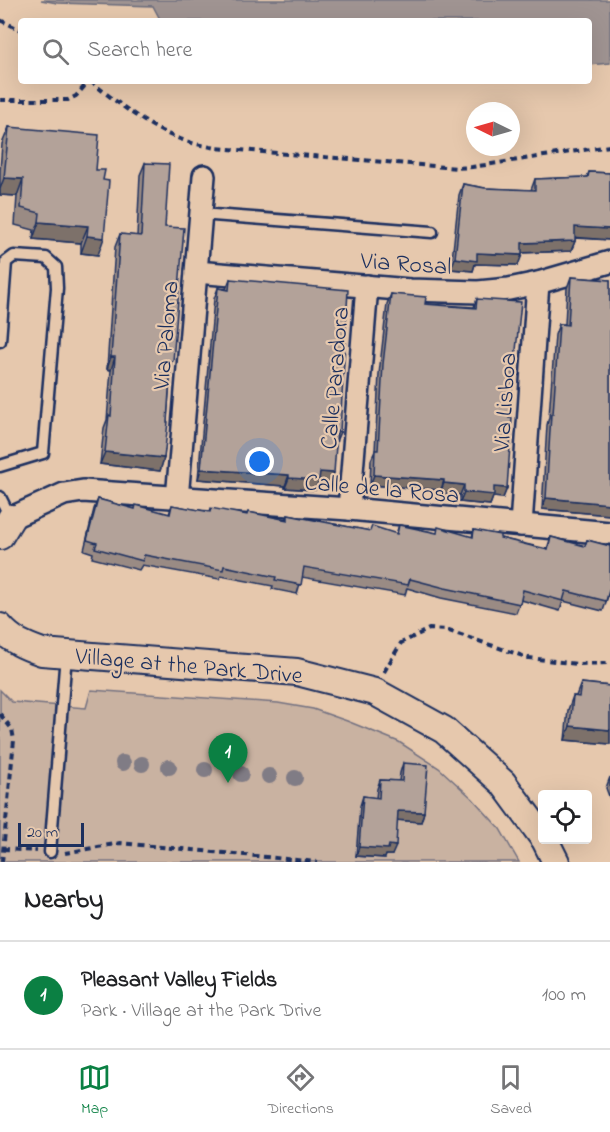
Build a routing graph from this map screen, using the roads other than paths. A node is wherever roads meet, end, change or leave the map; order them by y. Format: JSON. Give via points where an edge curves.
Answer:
{"nodes":[{"id":1,"x":204,"y":176,"type":"dead end"},
{"id":2,"x":200,"y":214,"type":"junction"},
{"id":3,"x":432,"y":231,"type":"dead end"},
{"id":4,"x":610,"y":262,"type":"edge"},
{"id":5,"x":196,"y":272,"type":"junction"},
{"id":6,"x":538,"y":283,"type":"junction"},
{"id":7,"x":368,"y":286,"type":"junction"},
{"id":8,"x":0,"y":341,"type":"edge"},
{"id":9,"x":0,"y":466,"type":"edge"},
{"id":10,"x":177,"y":499,"type":"junction"},
{"id":11,"x":349,"y":509,"type":"junction"},
{"id":12,"x":4,"y":517,"type":"edge"},
{"id":13,"x":521,"y":525,"type":"junction"},
{"id":14,"x":610,"y":533,"type":"edge"},
{"id":15,"x":0,"y":627,"type":"edge"},
{"id":16,"x":66,"y":655,"type":"junction"},
{"id":17,"x":538,"y":829,"type":"edge"},
{"id":18,"x":547,"y":844,"type":"edge"},
{"id":19,"x":50,"y":852,"type":"dead end"},
{"id":20,"x":556,"y":862,"type":"edge"}],
"edges":[{"from":1,"to":2,"type":"street","name":"Via Paloma"},
{"from":2,"to":3,"type":"lane"},
{"from":2,"to":5,"type":"street","name":"Via Paloma"},
{"from":4,"to":6,"type":"street","name":"Via Rosal"},
{"from":5,"to":7,"type":"street","name":"Via Rosal"},
{"from":5,"to":10,"type":"street","name":"Via Paloma"},
{"from":6,"to":7,"type":"street","name":"Via Rosal","via":[[478,292]]},
{"from":6,"to":13,"type":"street","name":"Via Lisboa"},
{"from":7,"to":11,"type":"street","name":"Calle Paradora"},
{"from":8,"to":9,"type":"lane","via":[[6,262],[14,256],[46,258],[56,267],[57,288],[43,453]]},
{"from":10,"to":11,"type":"street","name":"Calle de la Rosa"},
{"from":10,"to":12,"type":"street","name":"Calle de la Rosa","via":[[83,491],[55,497]]},
{"from":11,"to":13,"type":"street","name":"Calle de la Rosa"},
{"from":13,"to":14,"type":"street","name":"Calle de la Rosa"},
{"from":15,"to":16,"type":"street","name":"Village at the Park Drive","via":[[26,646]]},
{"from":16,"to":17,"type":"street","name":"Village at the Park Drive","via":[[297,672],[375,692],[444,730],[503,783]]},
{"from":16,"to":19,"type":"lane"},
{"from":18,"to":20,"type":"street"}]}
